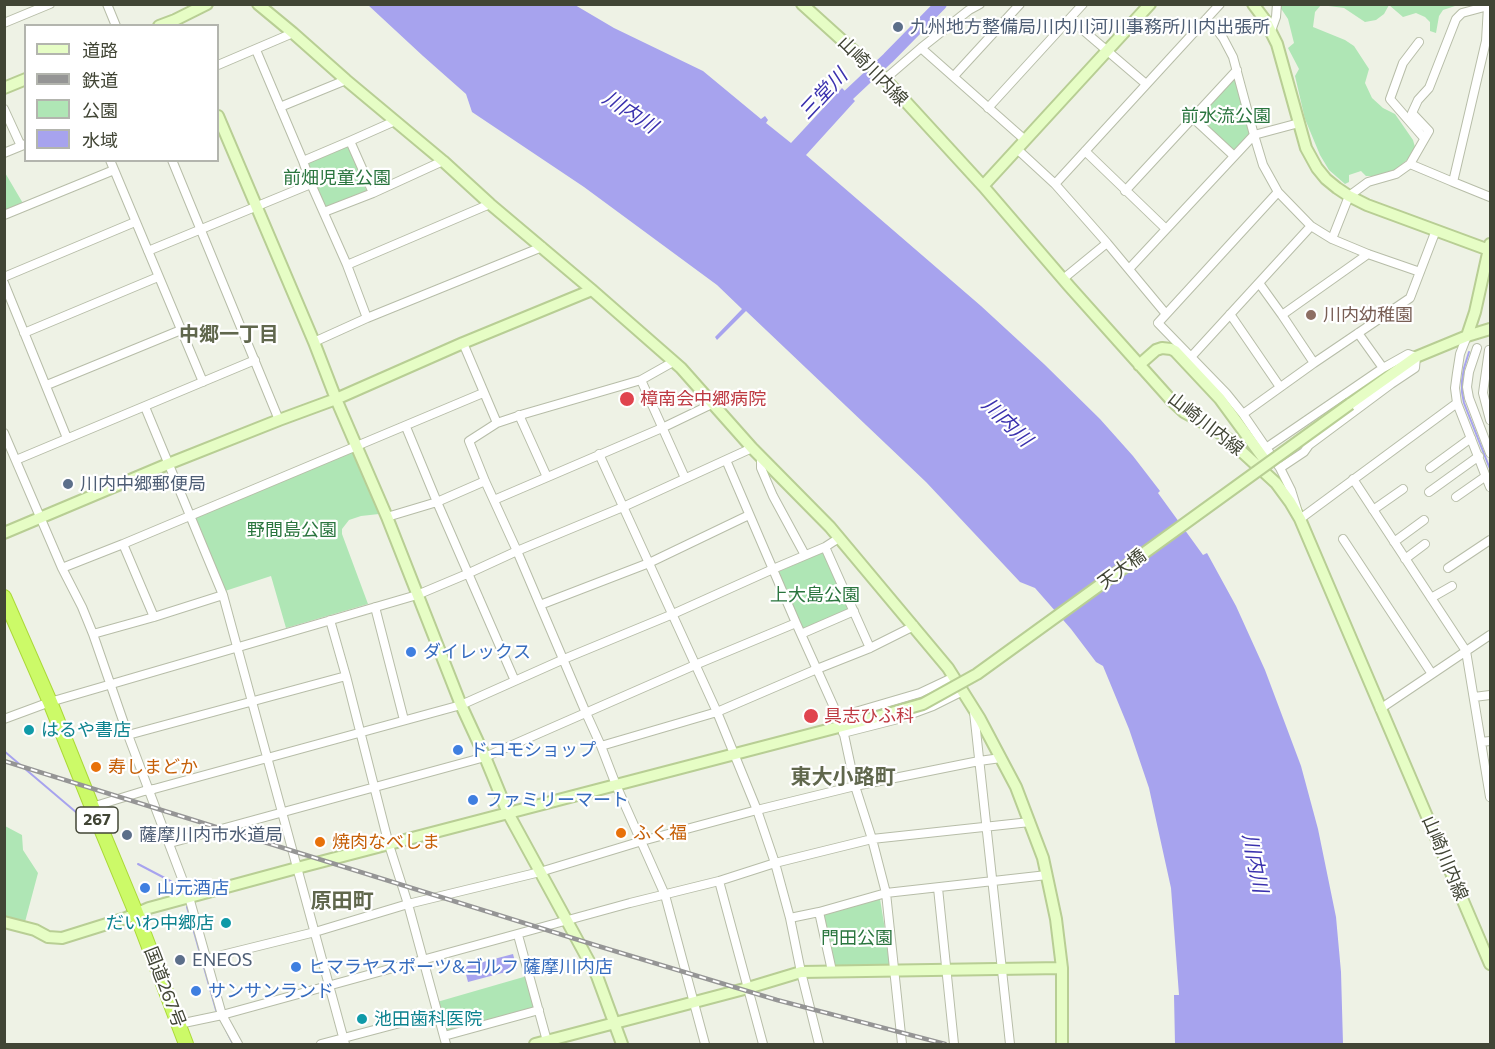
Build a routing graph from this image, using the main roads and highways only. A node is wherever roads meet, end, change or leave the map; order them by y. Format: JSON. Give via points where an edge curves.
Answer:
{"nodes":[{"id":1,"x":4,"y":597,"type":"edge"},
{"id":2,"x":186,"y":1044,"type":"edge"}],
"edges":[{"from":1,"to":2,"type":"highway","name":"国道267号","number":"267","via":[[50,702]]}]}
